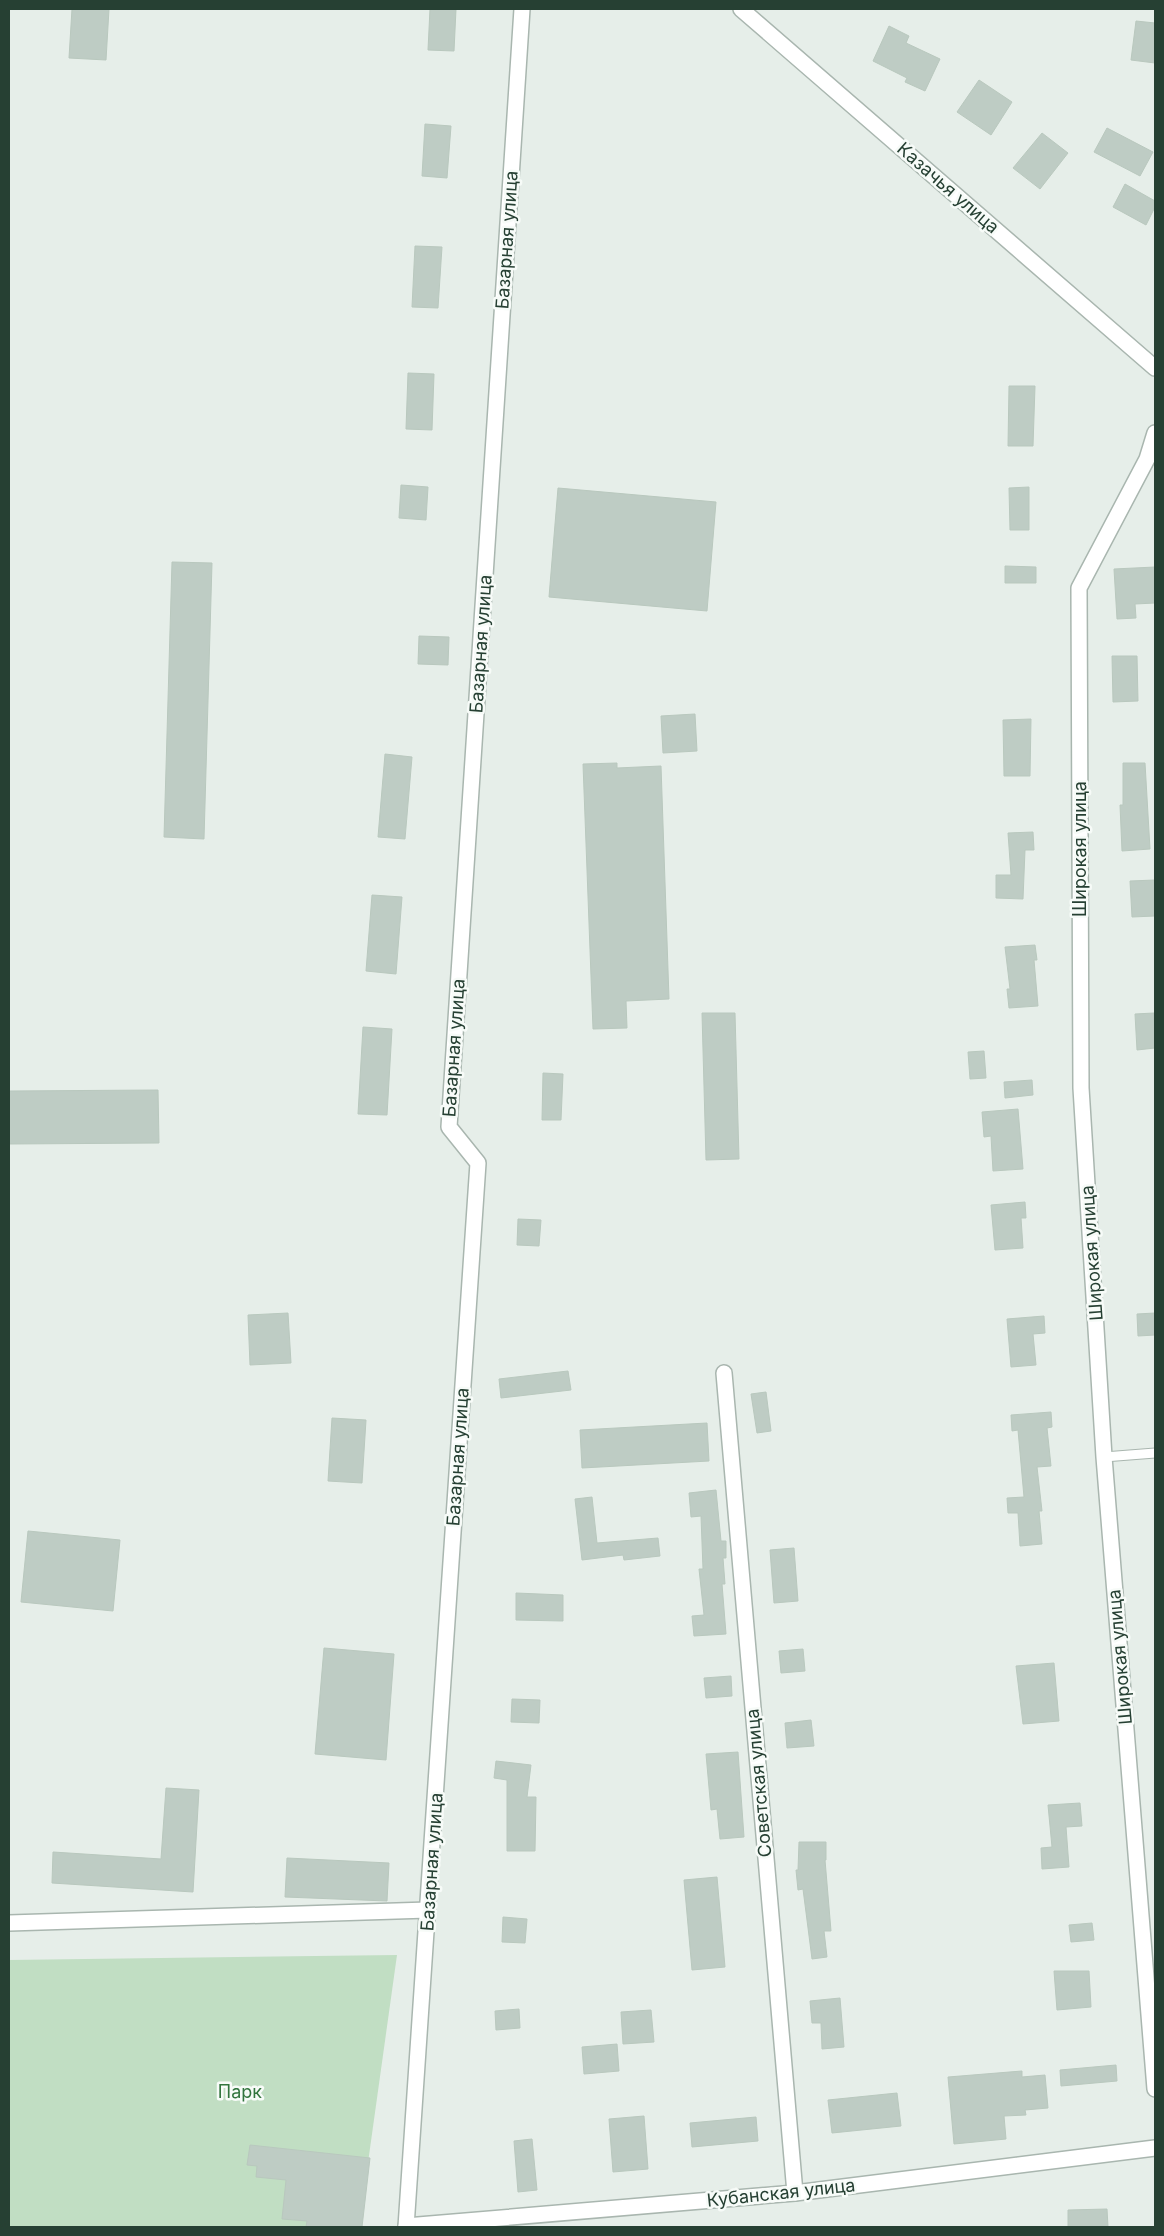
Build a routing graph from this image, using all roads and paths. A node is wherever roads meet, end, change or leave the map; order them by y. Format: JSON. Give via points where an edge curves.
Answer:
{"nodes":[{"id":1,"x":522,"y":9,"type":"edge"},
{"id":2,"x":741,"y":9,"type":"edge"},
{"id":3,"x":1155,"y":368,"type":"edge"},
{"id":4,"x":1155,"y":433,"type":"edge"},
{"id":5,"x":1151,"y":459,"type":"edge"},
{"id":6,"x":724,"y":1373,"type":"dead end"},
{"id":7,"x":1155,"y":1453,"type":"edge"},
{"id":8,"x":1104,"y":1457,"type":"junction"},
{"id":9,"x":428,"y":1910,"type":"junction"},
{"id":10,"x":9,"y":1923,"type":"edge"},
{"id":11,"x":1155,"y":2089,"type":"edge"},
{"id":12,"x":1155,"y":2148,"type":"edge"},
{"id":13,"x":795,"y":2193,"type":"junction"},
{"id":14,"x":406,"y":2227,"type":"edge"}],
"edges":[{"from":1,"to":9,"type":"street","name":"Базарная улица","via":[[449,1127],[478,1163]]},
{"from":2,"to":3,"type":"street","name":"Казачья улица"},
{"from":4,"to":5,"type":"street","name":"Широкая улица"},
{"from":5,"to":8,"type":"street","name":"Широкая улица","via":[[1079,588],[1081,1088]]},
{"from":6,"to":13,"type":"street","name":"Советская улица"},
{"from":7,"to":8,"type":"lane"},
{"from":8,"to":11,"type":"street","name":"Широкая улица"},
{"from":9,"to":10,"type":"street"},
{"from":9,"to":14,"type":"street","name":"Базарная улица"},
{"from":12,"to":13,"type":"street","name":"Кубанская улица"},
{"from":13,"to":14,"type":"street","name":"Кубанская улица"}]}
